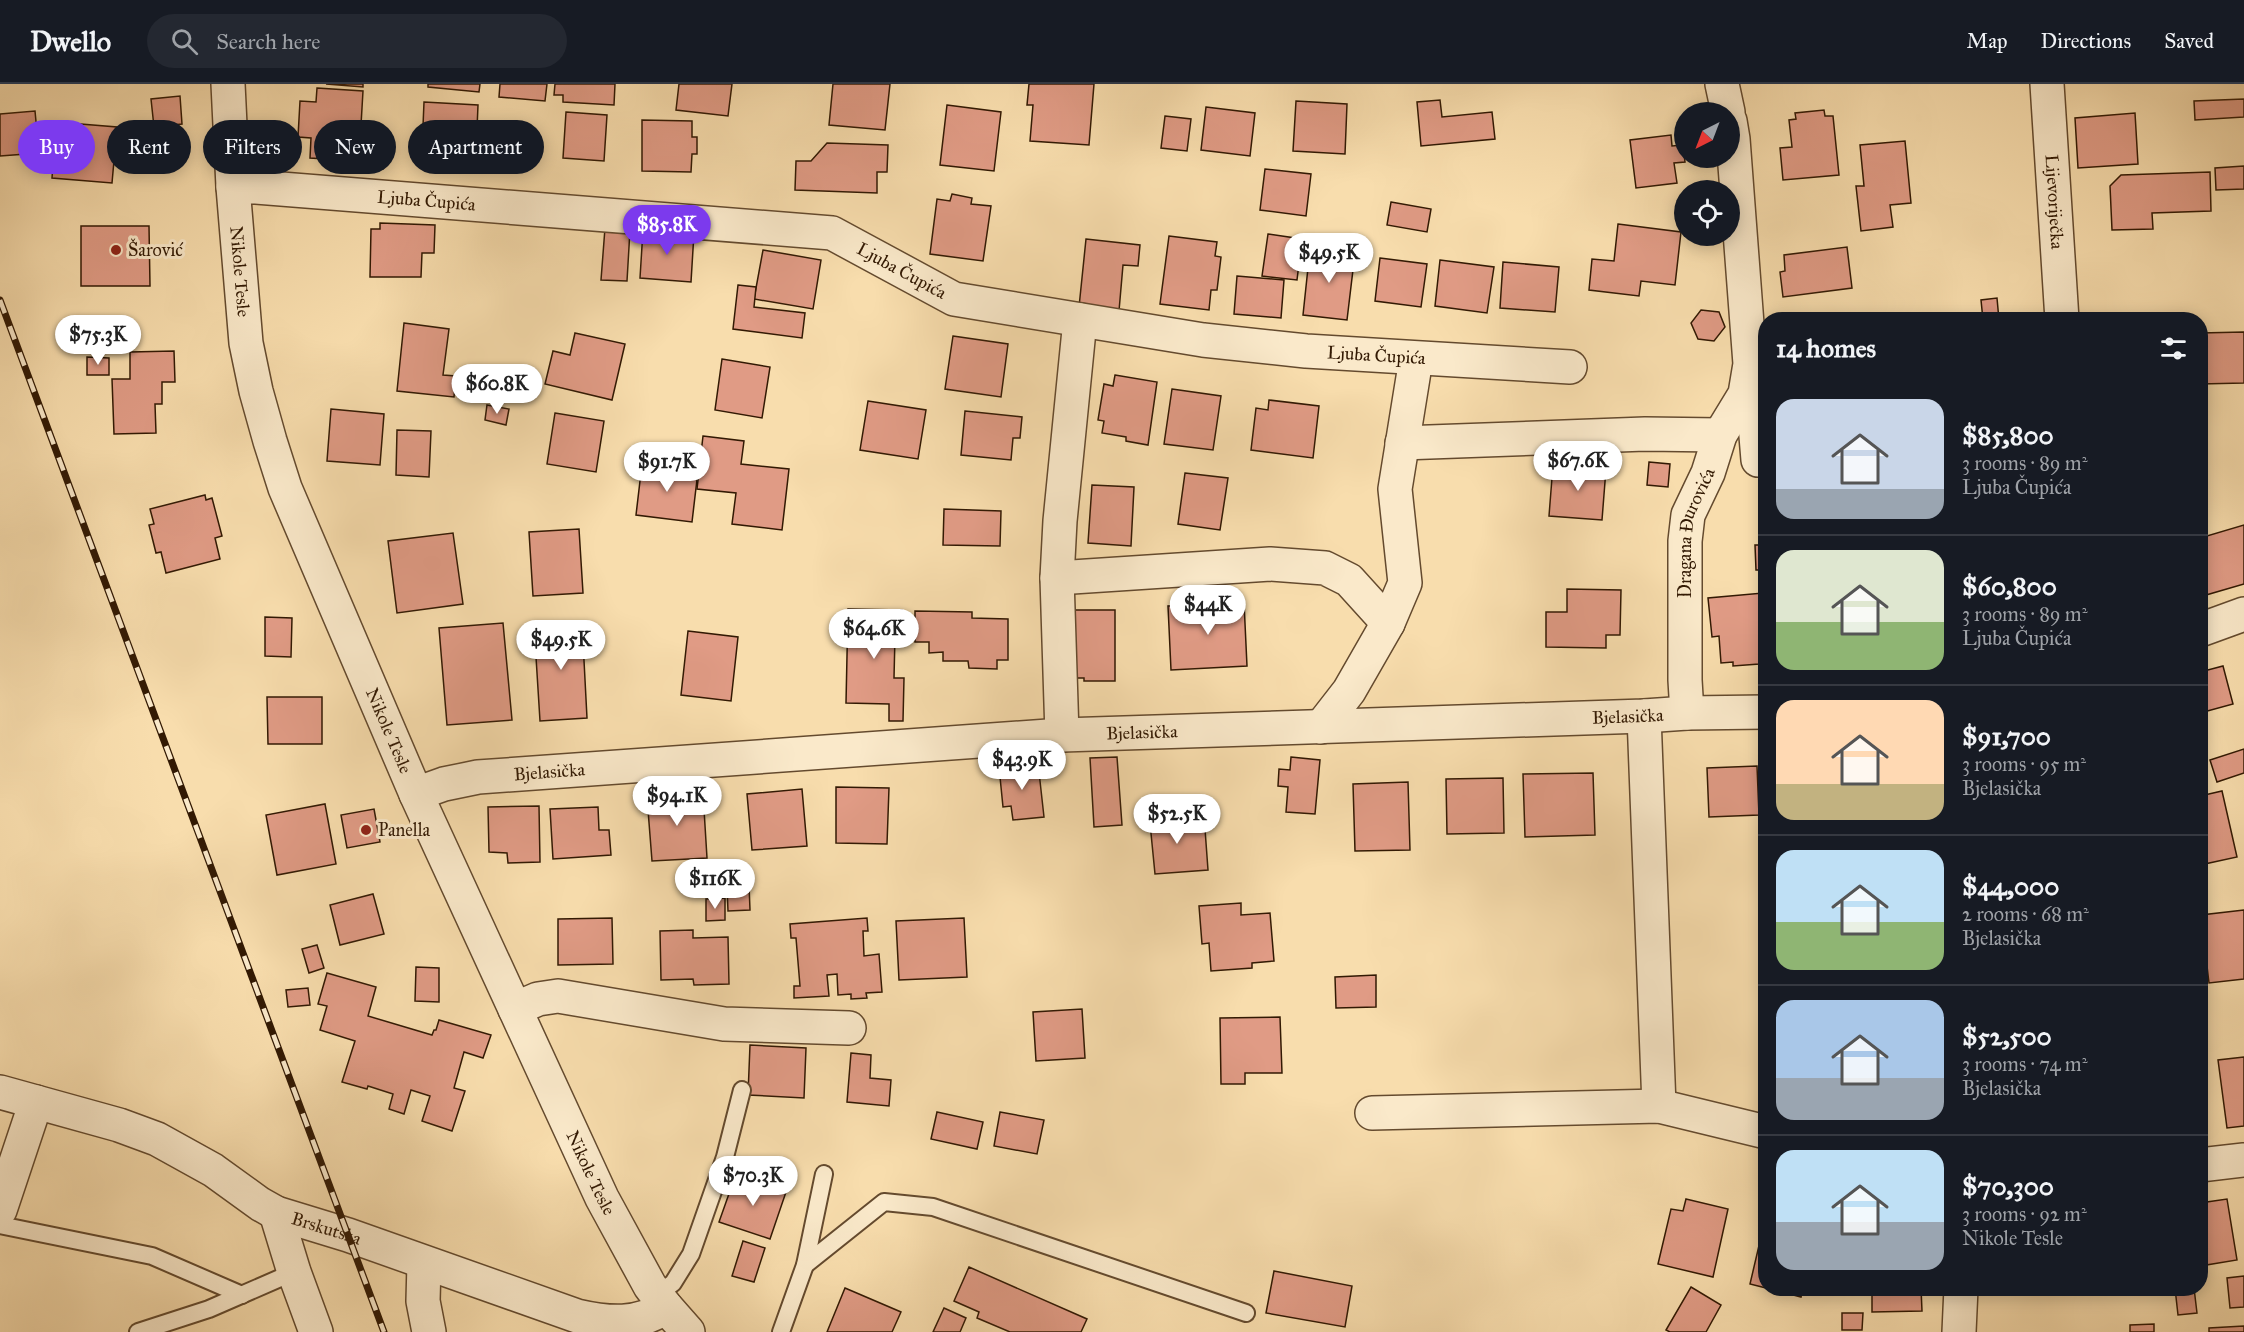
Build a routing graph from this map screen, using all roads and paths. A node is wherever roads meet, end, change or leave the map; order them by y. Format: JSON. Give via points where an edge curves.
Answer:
{"nodes":[{"id":1,"x":228,"y":84,"type":"edge"},
{"id":2,"x":1722,"y":84,"type":"edge"},
{"id":3,"x":2047,"y":84,"type":"edge"},
{"id":4,"x":1726,"y":102,"type":"edge"},
{"id":5,"x":1735,"y":168,"type":"edge"},
{"id":6,"x":233,"y":187,"type":"junction"},
{"id":7,"x":2061,"y":312,"type":"edge"},
{"id":8,"x":1080,"y":320,"type":"junction"},
{"id":9,"x":1416,"y":359,"type":"junction"},
{"id":10,"x":1750,"y":364,"type":"junction"},
{"id":11,"x":1570,"y":368,"type":"dead end"},
{"id":12,"x":1720,"y":435,"type":"junction"},
{"id":13,"x":1402,"y":443,"type":"junction"},
{"id":14,"x":1758,"y":460,"type":"dead end"},
{"id":15,"x":1058,"y":578,"type":"junction"},
{"id":16,"x":2244,"y":614,"type":"edge"},
{"id":17,"x":1388,"y":622,"type":"junction"},
{"id":18,"x":2208,"y":627,"type":"edge"},
{"id":19,"x":1758,"y":712,"type":"edge"},
{"id":20,"x":1687,"y":713,"type":"junction"},
{"id":21,"x":1644,"y":716,"type":"junction"},
{"id":22,"x":1321,"y":727,"type":"junction"},
{"id":23,"x":1062,"y":735,"type":"junction"},
{"id":24,"x":416,"y":794,"type":"junction"},
{"id":25,"x":515,"y":1009,"type":"junction"},
{"id":26,"x":849,"y":1028,"type":"dead end"},
{"id":27,"x":742,"y":1090,"type":"dead end"},
{"id":28,"x":0,"y":1092,"type":"edge"},
{"id":29,"x":36,"y":1102,"type":"junction"},
{"id":30,"x":1659,"y":1106,"type":"junction"},
{"id":31,"x":1372,"y":1113,"type":"dead end"},
{"id":32,"x":1758,"y":1130,"type":"edge"},
{"id":33,"x":2244,"y":1160,"type":"edge"},
{"id":34,"x":2208,"y":1164,"type":"edge"},
{"id":35,"x":825,"y":1174,"type":"dead end"},
{"id":36,"x":0,"y":1210,"type":"edge"},
{"id":37,"x":276,"y":1213,"type":"junction"},
{"id":38,"x":0,"y":1225,"type":"edge"},
{"id":39,"x":424,"y":1263,"type":"junction"},
{"id":40,"x":805,"y":1265,"type":"junction"},
{"id":41,"x":294,"y":1272,"type":"junction"},
{"id":42,"x":242,"y":1295,"type":"junction"},
{"id":43,"x":1961,"y":1296,"type":"edge"},
{"id":44,"x":662,"y":1301,"type":"junction"},
{"id":45,"x":1246,"y":1313,"type":"dead end"},
{"id":46,"x":138,"y":1332,"type":"edge"},
{"id":47,"x":316,"y":1332,"type":"edge"},
{"id":48,"x":429,"y":1332,"type":"edge"},
{"id":49,"x":688,"y":1332,"type":"edge"},
{"id":50,"x":781,"y":1332,"type":"edge"},
{"id":51,"x":1959,"y":1332,"type":"edge"}],
"edges":[{"from":1,"to":6,"type":"street","name":"Nikole Tesle"},
{"from":2,"to":4,"type":"street"},
{"from":3,"to":7,"type":"street","name":"Lijevoriječka"},
{"from":5,"to":10,"type":"street","name":"Dragana Đurovića"},
{"from":6,"to":8,"type":"street","name":"Ljuba Čupića","via":[[832,233],[954,299]]},
{"from":6,"to":24,"type":"street","name":"Nikole Tesle","via":[[246,343],[270,441],[285,488]]},
{"from":8,"to":9,"type":"street","name":"Ljuba Čupića","via":[[1203,340]]},
{"from":8,"to":15,"type":"street"},
{"from":9,"to":11,"type":"street","name":"Ljuba Čupića"},
{"from":9,"to":13,"type":"street"},
{"from":10,"to":12,"type":"street","name":"Dragana Đurovića","via":[[1745,394]]},
{"from":10,"to":14,"type":"street","name":"Dragana Đurovića"},
{"from":12,"to":13,"type":"street"},
{"from":12,"to":20,"type":"street","name":"Dragana Đurovića","via":[[1708,473],[1688,514]]},
{"from":13,"to":17,"type":"street","via":[[1395,489],[1405,583]]},
{"from":15,"to":17,"type":"street","via":[[1270,564],[1325,568],[1349,580]]},
{"from":15,"to":23,"type":"street"},
{"from":16,"to":18,"type":"street"},
{"from":17,"to":22,"type":"street","via":[[1349,691]]},
{"from":19,"to":20,"type":"street","name":"Bjelasička"},
{"from":20,"to":21,"type":"street","name":"Bjelasička"},
{"from":21,"to":22,"type":"street","name":"Bjelasička"},
{"from":21,"to":30,"type":"street"},
{"from":22,"to":23,"type":"street","name":"Bjelasička"},
{"from":23,"to":24,"type":"street","name":"Bjelasička","via":[[478,777]]},
{"from":24,"to":25,"type":"street","name":"Nikole Tesle"},
{"from":25,"to":26,"type":"street","via":[[558,996],[724,1024]]},
{"from":25,"to":44,"type":"street","name":"Nikole Tesle","via":[[602,1198],[635,1262]]},
{"from":27,"to":44,"type":"lane","via":[[725,1157],[691,1254]]},
{"from":28,"to":29,"type":"street","name":"Brskutska"},
{"from":29,"to":36,"type":"street"},
{"from":29,"to":37,"type":"street","name":"Brskutska","via":[[157,1139],[213,1170]]},
{"from":30,"to":31,"type":"street"},
{"from":30,"to":32,"type":"street"},
{"from":33,"to":34,"type":"street"},
{"from":35,"to":40,"type":"lane"},
{"from":37,"to":39,"type":"street","name":"Brskutska"},
{"from":37,"to":41,"type":"street"},
{"from":38,"to":42,"type":"lane","via":[[152,1256]]},
{"from":39,"to":44,"type":"street","name":"Brskutska","via":[[601,1322],[632,1321],[652,1315]]},
{"from":39,"to":48,"type":"street","via":[[423,1301]]},
{"from":40,"to":45,"type":"lane","via":[[884,1202],[933,1207]]},
{"from":40,"to":50,"type":"lane"},
{"from":41,"to":42,"type":"lane"},
{"from":41,"to":47,"type":"street"},
{"from":42,"to":46,"type":"lane"},
{"from":43,"to":51,"type":"street"},
{"from":44,"to":49,"type":"street","name":"Nikole Tesle"}]}
